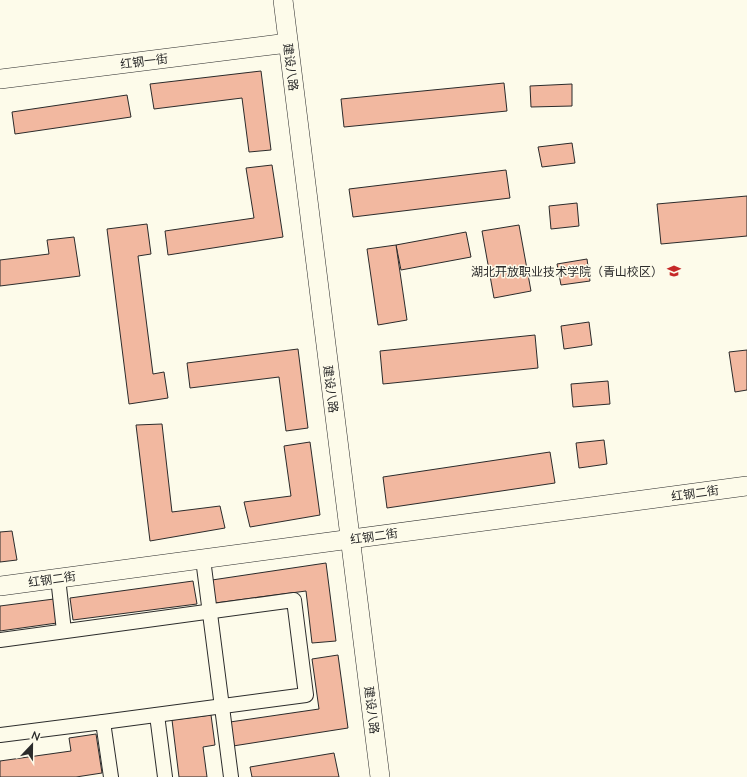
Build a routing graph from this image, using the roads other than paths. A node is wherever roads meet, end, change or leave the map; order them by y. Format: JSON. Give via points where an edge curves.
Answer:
{"nodes":[{"id":1,"x":283,"y":0,"type":"edge"},
{"id":2,"x":288,"y":43,"type":"junction"},
{"id":3,"x":0,"y":79,"type":"edge"},
{"id":4,"x":747,"y":486,"type":"edge"},
{"id":5,"x":350,"y":540,"type":"junction"},
{"id":6,"x":203,"y":559,"type":"junction"},
{"id":7,"x":58,"y":578,"type":"junction"},
{"id":8,"x":0,"y":586,"type":"edge"},
{"id":9,"x":209,"y":611,"type":"junction"},
{"id":10,"x":64,"y":631,"type":"junction"},
{"id":11,"x":0,"y":640,"type":"edge"},
{"id":12,"x":222,"y":707,"type":"junction"},
{"id":13,"x":157,"y":715,"type":"junction"},
{"id":14,"x":103,"y":722,"type":"junction"},
{"id":15,"x":0,"y":735,"type":"edge"},
{"id":16,"x":111,"y":777,"type":"edge"},
{"id":17,"x":165,"y":777,"type":"edge"},
{"id":18,"x":231,"y":777,"type":"edge"},
{"id":19,"x":380,"y":777,"type":"edge"}],
"edges":[{"from":1,"to":2,"type":"street","name":"建设八路"},
{"from":2,"to":3,"type":"street","name":"红钢一街"},
{"from":2,"to":5,"type":"street","name":"建设八路"},
{"from":4,"to":5,"type":"street","name":"红钢二街"},
{"from":5,"to":6,"type":"street","name":"红钢二街"},
{"from":5,"to":19,"type":"street","name":"建设八路"},
{"from":6,"to":7,"type":"street","name":"红钢二街"},
{"from":6,"to":9,"type":"street"},
{"from":7,"to":8,"type":"street","name":"红钢二街"},
{"from":7,"to":10,"type":"street"},
{"from":9,"to":10,"type":"street"},
{"from":9,"to":12,"type":"street"},
{"from":9,"to":12,"type":"street","via":[[294,600],[306,695]]},
{"from":10,"to":11,"type":"street"},
{"from":12,"to":13,"type":"street"},
{"from":12,"to":18,"type":"street"},
{"from":13,"to":14,"type":"street"},
{"from":13,"to":17,"type":"street"},
{"from":14,"to":15,"type":"street"},
{"from":14,"to":16,"type":"street"}]}
